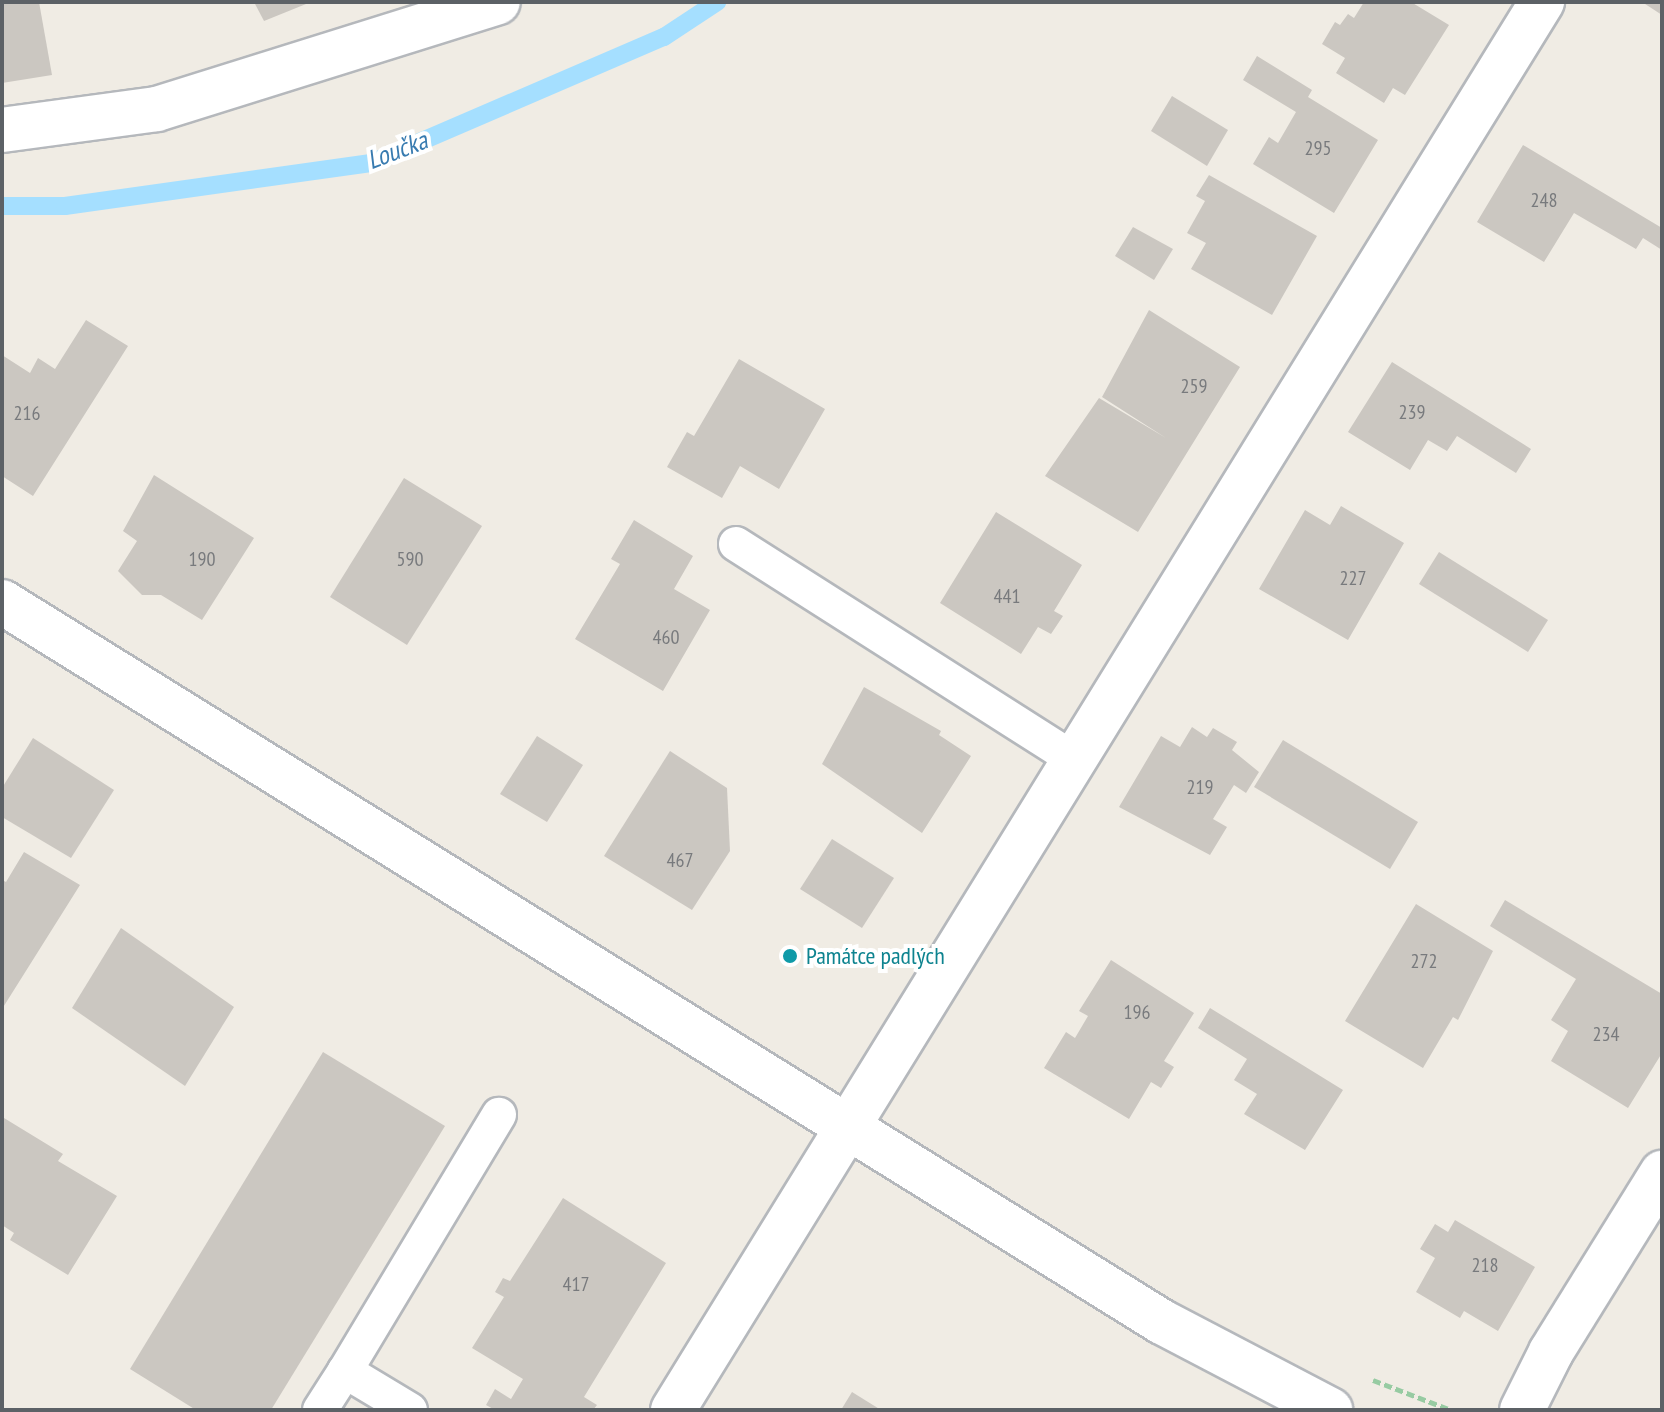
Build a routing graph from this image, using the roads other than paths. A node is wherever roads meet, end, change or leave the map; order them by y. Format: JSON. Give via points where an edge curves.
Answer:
{"nodes":[{"id":1,"x":498,"y":2,"type":"edge"},
{"id":2,"x":1542,"y":2,"type":"edge"},
{"id":3,"x":2,"y":130,"type":"edge"},
{"id":4,"x":736,"y":544,"type":"dead end"},
{"id":5,"x":2,"y":602,"type":"edge"},
{"id":6,"x":1076,"y":761,"type":"junction"},
{"id":7,"x":499,"y":1115,"type":"dead end"},
{"id":8,"x":849,"y":1129,"type":"junction"},
{"id":9,"x":1662,"y":1173,"type":"edge"},
{"id":10,"x":345,"y":1371,"type":"junction"},
{"id":11,"x":320,"y":1410,"type":"edge"},
{"id":12,"x":410,"y":1410,"type":"edge"},
{"id":13,"x":673,"y":1410,"type":"edge"},
{"id":14,"x":1330,"y":1410,"type":"edge"},
{"id":15,"x":1522,"y":1410,"type":"edge"}],
"edges":[{"from":1,"to":3,"type":"street","via":[[157,109]]},
{"from":2,"to":6,"type":"street"},
{"from":4,"to":6,"type":"lane"},
{"from":5,"to":8,"type":"street"},
{"from":6,"to":8,"type":"street"},
{"from":7,"to":10,"type":"lane"},
{"from":8,"to":13,"type":"street"},
{"from":8,"to":14,"type":"street","via":[[1162,1322]]},
{"from":9,"to":15,"type":"street","via":[[1551,1352]]},
{"from":10,"to":11,"type":"lane"},
{"from":10,"to":12,"type":"lane"}]}
